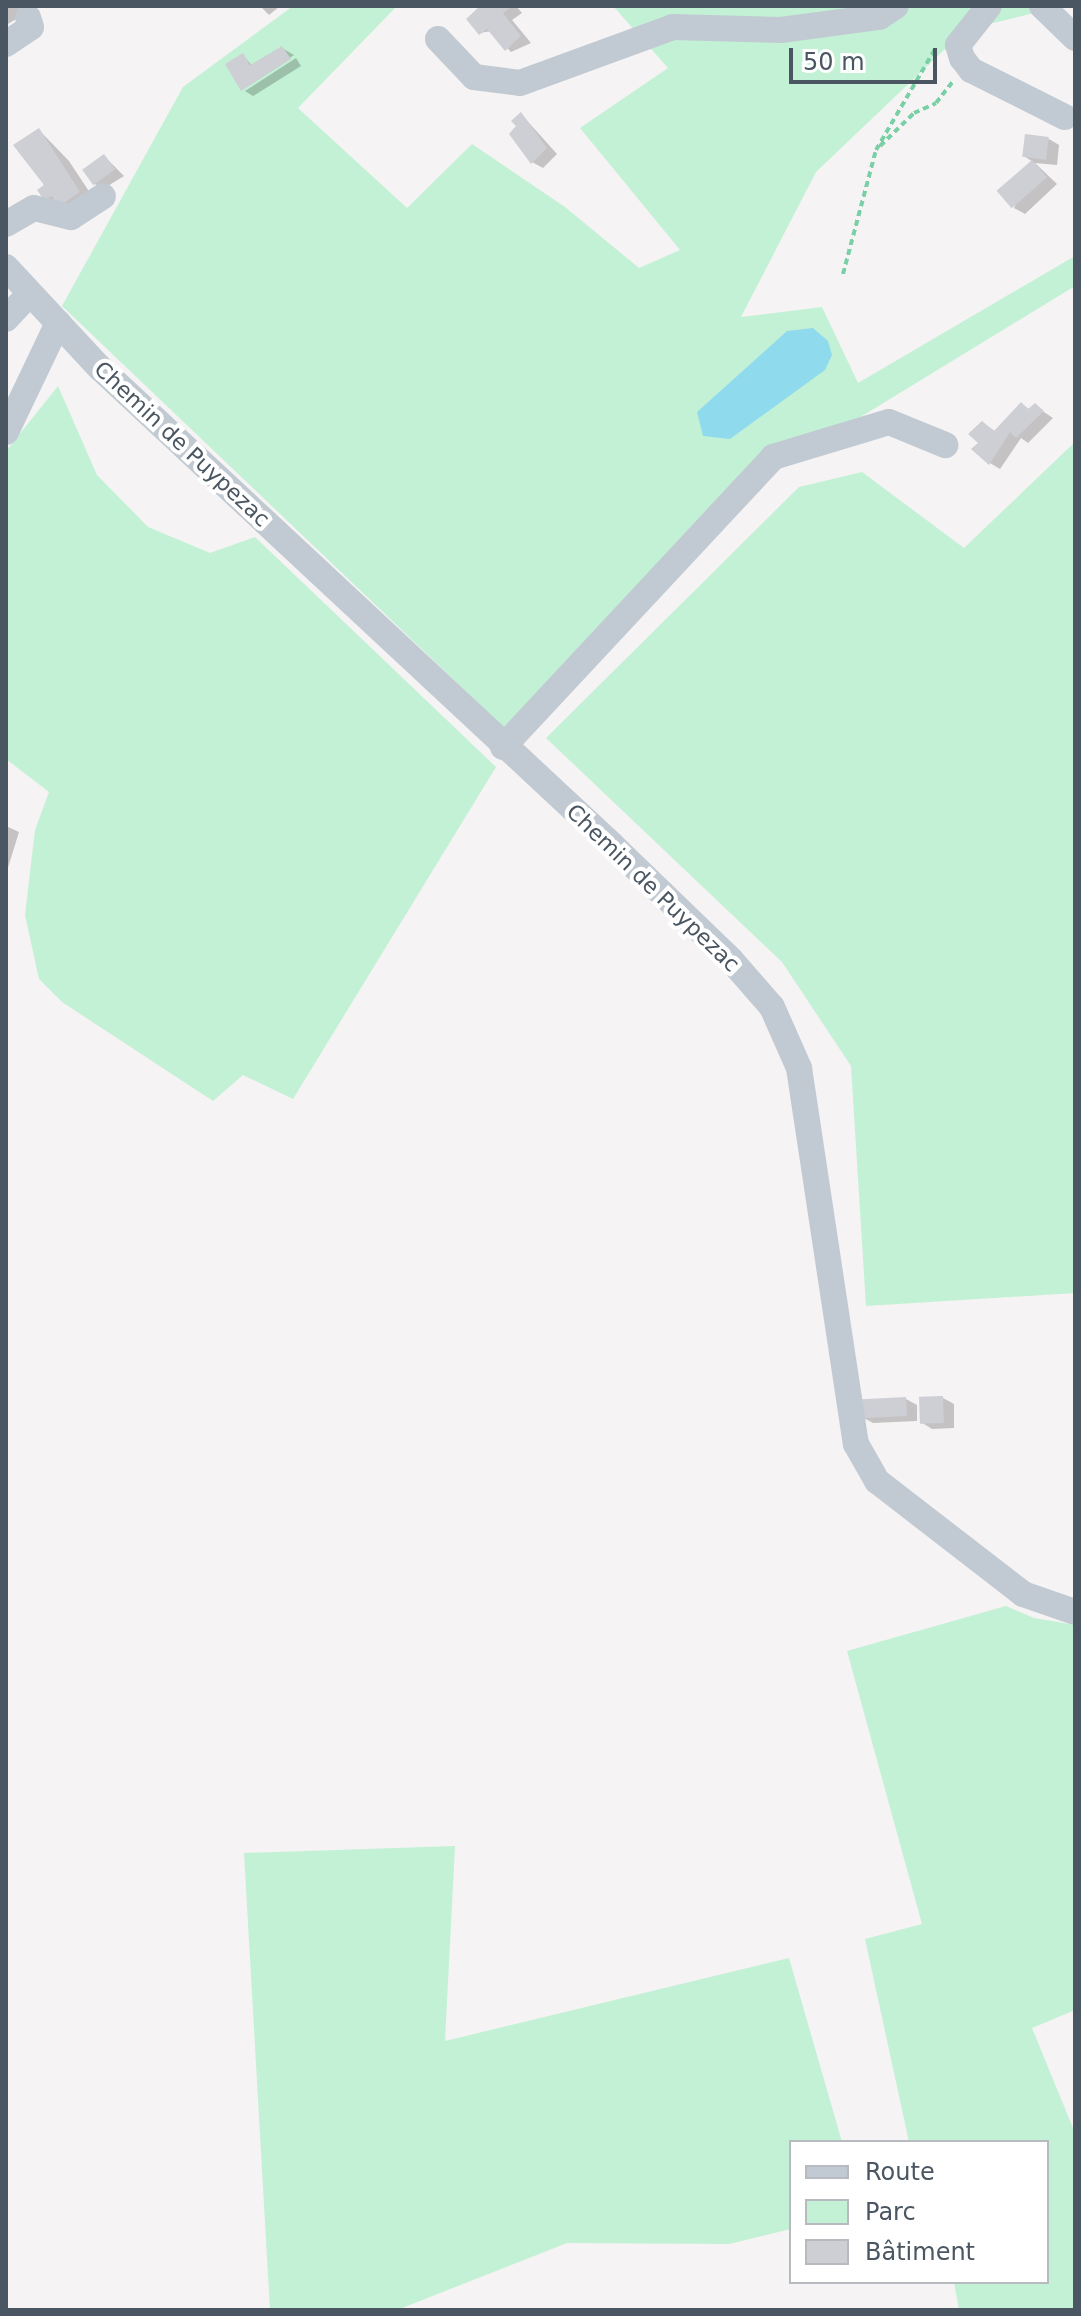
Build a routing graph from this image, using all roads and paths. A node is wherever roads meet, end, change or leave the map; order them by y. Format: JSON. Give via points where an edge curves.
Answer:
{"nodes":[{"id":1,"x":896,"y":6,"type":"edge"},
{"id":2,"x":989,"y":6,"type":"edge"},
{"id":3,"x":1042,"y":6,"type":"edge"},
{"id":4,"x":28,"y":17,"type":"dead end"},
{"id":5,"x":942,"y":36,"type":"dead end"},
{"id":6,"x":1075,"y":38,"type":"edge"},
{"id":7,"x":438,"y":39,"type":"dead end"},
{"id":8,"x":6,"y":44,"type":"edge"},
{"id":9,"x":962,"y":58,"type":"junction"},
{"id":10,"x":1065,"y":117,"type":"dead end"},
{"id":11,"x":876,"y":150,"type":"junction"},
{"id":12,"x":103,"y":196,"type":"dead end"},
{"id":13,"x":6,"y":224,"type":"edge"},
{"id":14,"x":6,"y":267,"type":"edge"},
{"id":15,"x":843,"y":274,"type":"dead end"},
{"id":16,"x":28,"y":295,"type":"junction"},
{"id":17,"x":6,"y":319,"type":"edge"},
{"id":18,"x":58,"y":323,"type":"junction"},
{"id":19,"x":6,"y":432,"type":"edge"},
{"id":20,"x":945,"y":445,"type":"dead end"},
{"id":21,"x":503,"y":747,"type":"junction"},
{"id":22,"x":1075,"y":1612,"type":"edge"}],
"edges":[{"from":1,"to":7,"type":"street","via":[[879,17],[781,30],[673,27],[520,83],[474,77]]},
{"from":2,"to":9,"type":"street","via":[[958,45]]},
{"from":3,"to":6,"type":"street"},
{"from":4,"to":8,"type":"street","via":[[31,27]]},
{"from":5,"to":11,"type":"path"},
{"from":9,"to":10,"type":"street","via":[[971,70]]},
{"from":9,"to":11,"type":"path","via":[[936,103],[914,113]]},
{"from":11,"to":15,"type":"path"},
{"from":12,"to":13,"type":"street","via":[[71,217],[34,208]]},
{"from":14,"to":16,"type":"street","name":"Chemin de Puypezac"},
{"from":16,"to":17,"type":"street"},
{"from":16,"to":18,"type":"street","name":"Chemin de Puypezac"},
{"from":18,"to":19,"type":"street"},
{"from":18,"to":21,"type":"street","name":"Chemin de Puypezac"},
{"from":20,"to":21,"type":"street","via":[[889,422],[773,457]]},
{"from":21,"to":22,"type":"street","name":"Chemin de Puypezac","via":[[731,960],[772,1007],[799,1068],[856,1444],[877,1481],[1023,1594]]}]}
